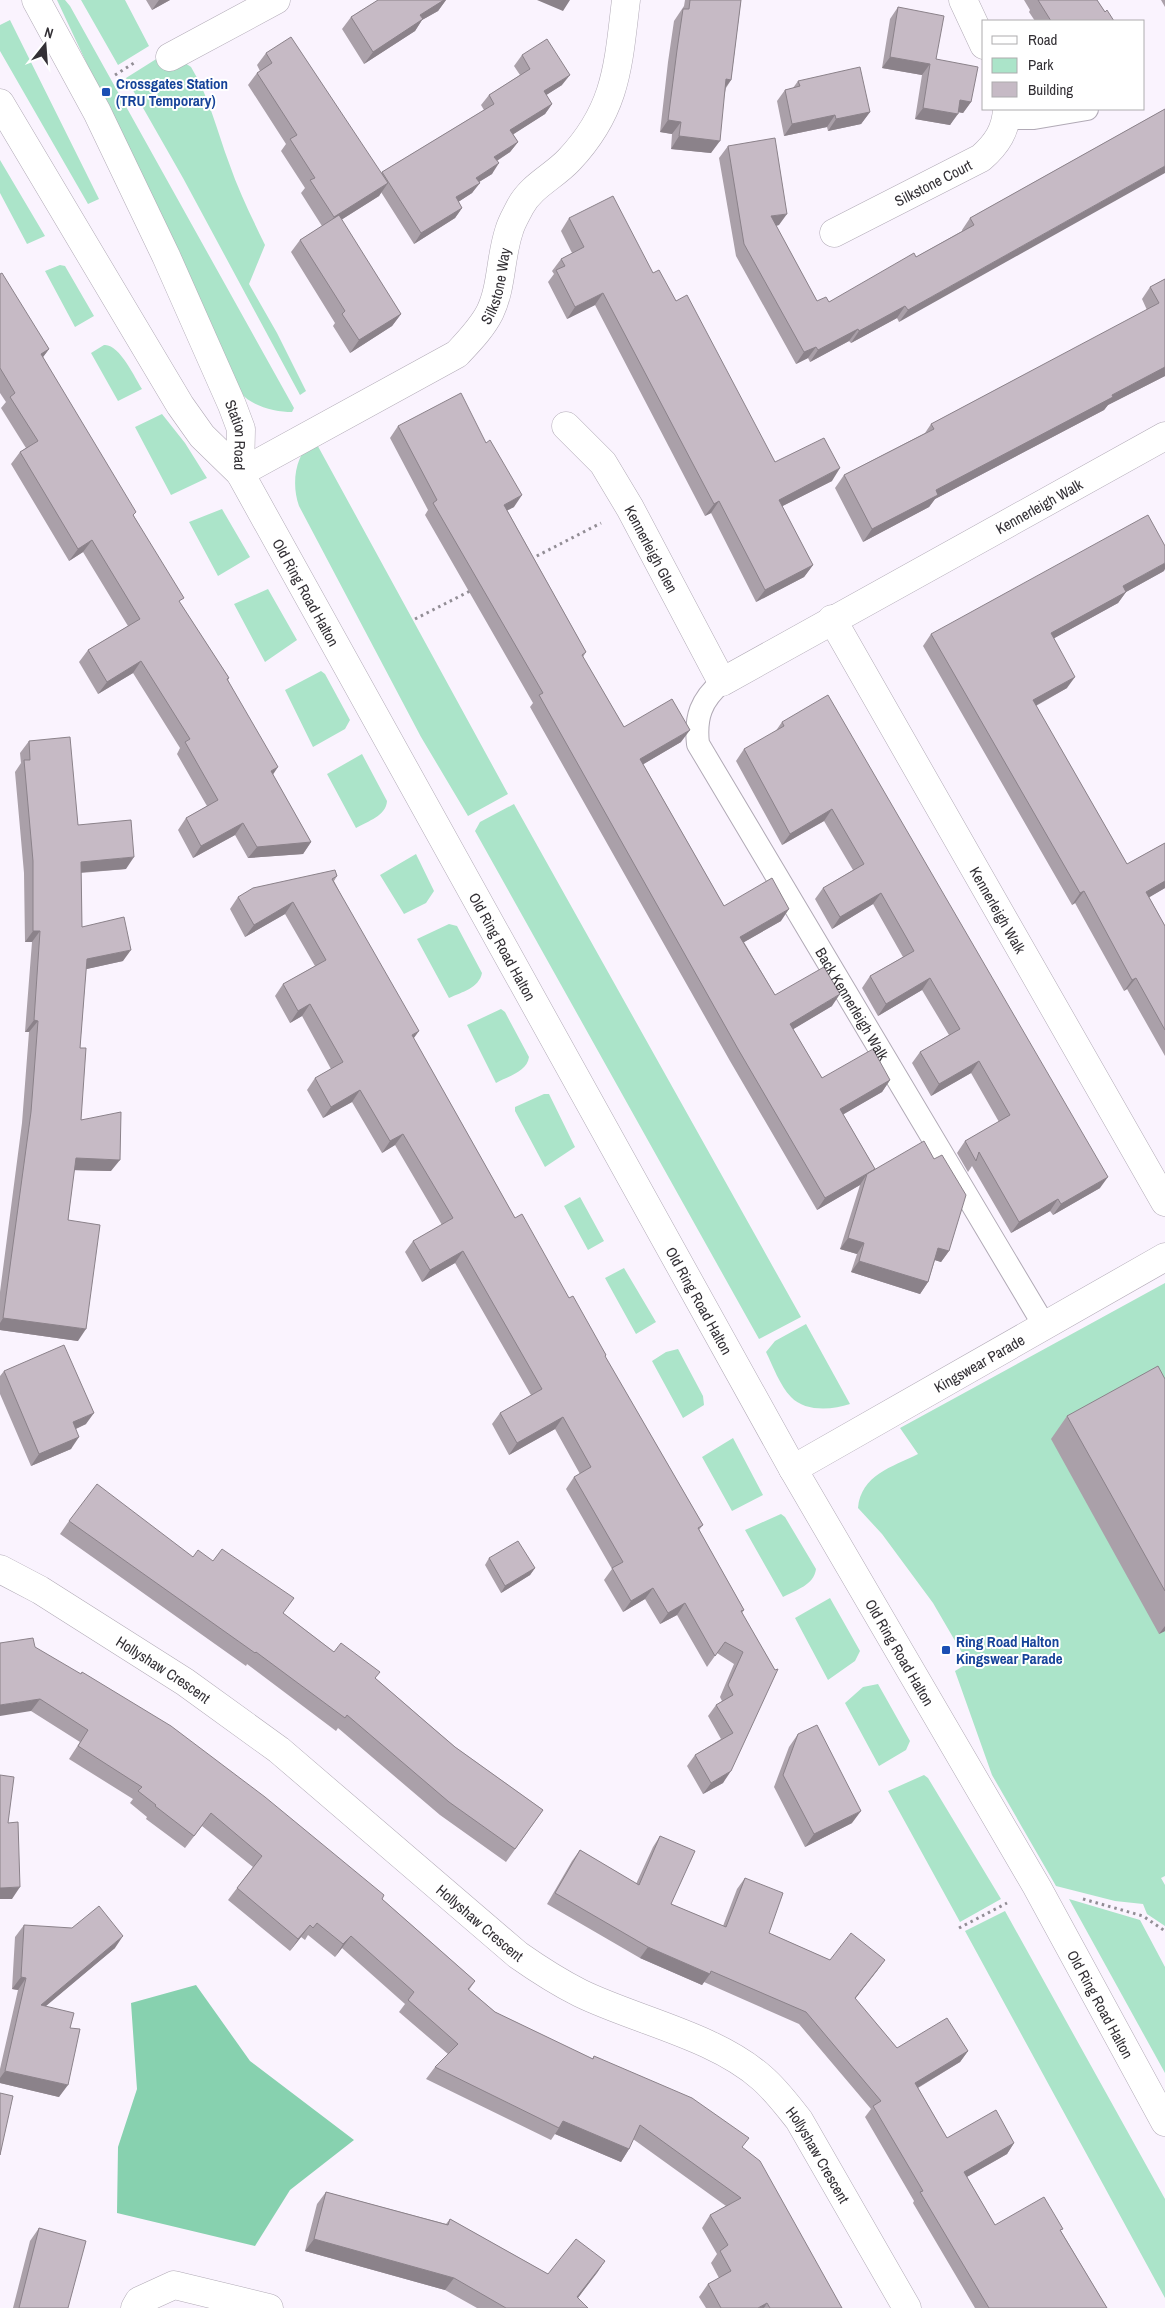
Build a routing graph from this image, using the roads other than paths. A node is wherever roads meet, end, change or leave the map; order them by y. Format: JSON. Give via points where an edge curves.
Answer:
{"nodes":[{"id":1,"x":36,"y":0,"type":"edge"},
{"id":2,"x":276,"y":0,"type":"edge"},
{"id":3,"x":626,"y":0,"type":"edge"},
{"id":4,"x":963,"y":0,"type":"edge"},
{"id":5,"x":982,"y":41,"type":"edge"},
{"id":6,"x":170,"y":57,"type":"dead end"},
{"id":7,"x":0,"y":103,"type":"edge"},
{"id":8,"x":1081,"y":110,"type":"edge"},
{"id":9,"x":1007,"y":113,"type":"edge"},
{"id":10,"x":834,"y":233,"type":"dead end"},
{"id":11,"x":566,"y":426,"type":"dead end"},
{"id":12,"x":1165,"y":436,"type":"edge"},
{"id":13,"x":240,"y":474,"type":"junction"},
{"id":14,"x":832,"y":618,"type":"junction"},
{"id":15,"x":722,"y":682,"type":"junction"},
{"id":16,"x":1165,"y":1202,"type":"edge"},
{"id":17,"x":1165,"y":1257,"type":"edge"},
{"id":18,"x":1044,"y":1325,"type":"junction"},
{"id":19,"x":793,"y":1469,"type":"junction"},
{"id":20,"x":0,"y":1569,"type":"edge"},
{"id":21,"x":1165,"y":2122,"type":"edge"},
{"id":22,"x":135,"y":2308,"type":"edge"},
{"id":23,"x":269,"y":2308,"type":"edge"},
{"id":24,"x":907,"y":2308,"type":"edge"}],
"edges":[{"from":1,"to":13,"type":"street","name":"Station Road","via":[[105,130],[166,256],[232,405],[241,429]]},
{"from":2,"to":6,"type":"street"},
{"from":3,"to":13,"type":"street","name":"Silkstone Way","via":[[612,93],[601,119],[585,143],[541,182],[522,204],[509,231],[499,286],[490,312],[475,335],[457,354]]},
{"from":4,"to":5,"type":"street"},
{"from":7,"to":13,"type":"street","name":"Station Road","via":[[180,405],[202,436]]},
{"from":8,"to":9,"type":"lane","via":[[1034,118]]},
{"from":9,"to":10,"type":"street","name":"Silkstone Court","via":[[1004,129],[995,146],[981,158]]},
{"from":11,"to":15,"type":"street","name":"Kennerleigh Glen","via":[[603,463]]},
{"from":12,"to":14,"type":"street","name":"Kennerleigh Walk"},
{"from":13,"to":19,"type":"street","name":"Old Ring Road Halton"},
{"from":14,"to":15,"type":"street","name":"Kennerleigh Walk"},
{"from":14,"to":16,"type":"street","name":"Kennerleigh Walk"},
{"from":15,"to":18,"type":"lane","name":"Back Kennerleigh Walk","via":[[708,694],[699,709],[696,726],[698,744]]},
{"from":17,"to":18,"type":"street","name":"Kingswear Parade"},
{"from":18,"to":19,"type":"street","name":"Kingswear Parade"},
{"from":19,"to":21,"type":"street","name":"Old Ring Road Halton","via":[[1032,1879]]},
{"from":20,"to":24,"type":"street","name":"Hollyshaw Crescent","via":[[40,1590],[185,1682],[279,1750],[518,1955],[546,1974],[580,1993],[710,2046],[760,2076],[799,2120]]},
{"from":22,"to":23,"type":"street","via":[[139,2301],[174,2285]]}]}
